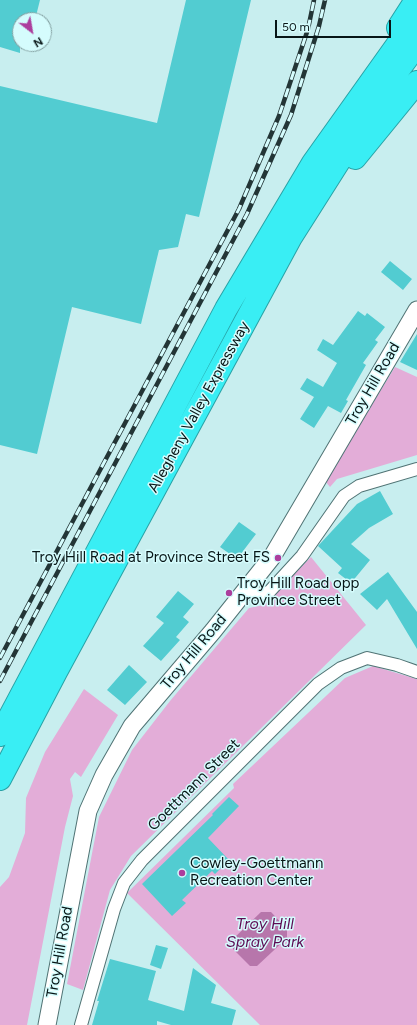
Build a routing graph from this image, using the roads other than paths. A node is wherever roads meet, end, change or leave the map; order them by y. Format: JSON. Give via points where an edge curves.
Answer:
{"nodes":[{"id":1,"x":416,"y":0,"type":"edge"},
{"id":2,"x":417,"y":17,"type":"edge"},
{"id":3,"x":417,"y":45,"type":"edge"},
{"id":4,"x":417,"y":82,"type":"edge"},
{"id":5,"x":362,"y":94,"type":"junction"},
{"id":6,"x":292,"y":237,"type":"junction"},
{"id":7,"x":417,"y":310,"type":"edge"},
{"id":8,"x":417,"y":469,"type":"edge"},
{"id":9,"x":247,"y":586,"type":"junction"},
{"id":10,"x":417,"y":672,"type":"edge"},
{"id":11,"x":0,"y":735,"type":"edge"},
{"id":12,"x":0,"y":779,"type":"edge"},
{"id":13,"x":47,"y":1025,"type":"edge"},
{"id":14,"x":82,"y":1025,"type":"edge"}],
"edges":[{"from":1,"to":5,"type":"highway"},
{"from":2,"to":5,"type":"highway","name":"Allegheny Valley Expressway"},
{"from":3,"to":6,"type":"highway","name":"Allegheny Valley Expressway","via":[[388,84]]},
{"from":4,"to":6,"type":"highway"},
{"from":5,"to":11,"type":"highway","name":"Allegheny Valley Expressway","via":[[313,163],[226,309]]},
{"from":6,"to":12,"type":"highway","name":"Allegheny Valley Expressway","via":[[59,665]]},
{"from":7,"to":9,"type":"street","name":"Troy Hill Road","via":[[272,557]]},
{"from":8,"to":9,"type":"street","via":[[359,486],[344,496],[302,556],[269,592],[257,594]]},
{"from":9,"to":13,"type":"street","name":"Troy Hill Road","via":[[213,631],[132,726],[104,775],[91,804],[80,847]]},
{"from":10,"to":14,"type":"street","name":"Goettmann Street","via":[[367,658],[336,672],[318,684],[142,860],[124,883],[114,908]]}]}
